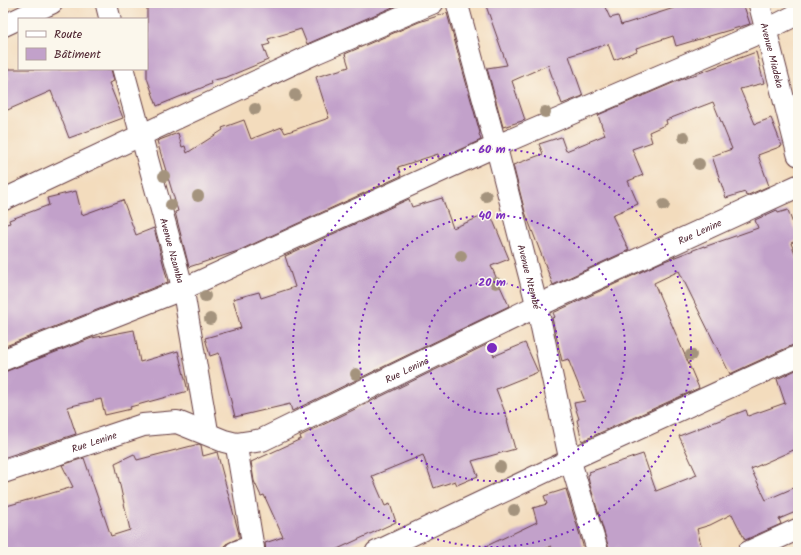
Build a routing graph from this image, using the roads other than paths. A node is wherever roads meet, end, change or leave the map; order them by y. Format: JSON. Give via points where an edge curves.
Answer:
{"nodes":[{"id":1,"x":52,"y":3,"type":"edge"},
{"id":2,"x":106,"y":3,"type":"edge"},
{"id":3,"x":434,"y":3,"type":"edge"},
{"id":4,"x":457,"y":3,"type":"edge"},
{"id":5,"x":760,"y":3,"type":"edge"},
{"id":6,"x":798,"y":14,"type":"edge"},
{"id":7,"x":20,"y":18,"type":"edge"},
{"id":8,"x":110,"y":18,"type":"edge"},
{"id":9,"x":18,"y":19,"type":"edge"},
{"id":10,"x":3,"y":26,"type":"edge"},
{"id":11,"x":766,"y":30,"type":"junction"},
{"id":12,"x":123,"y":70,"type":"edge"},
{"id":13,"x":141,"y":135,"type":"junction"},
{"id":14,"x":496,"y":146,"type":"junction"},
{"id":15,"x":798,"y":155,"type":"edge"},
{"id":16,"x":798,"y":186,"type":"edge"},
{"id":17,"x":3,"y":200,"type":"edge"},
{"id":18,"x":183,"y":289,"type":"junction"},
{"id":19,"x":537,"y":306,"type":"junction"},
{"id":20,"x":798,"y":356,"type":"edge"},
{"id":21,"x":3,"y":360,"type":"edge"},
{"id":22,"x":208,"y":434,"type":"junction"},
{"id":23,"x":236,"y":444,"type":"junction"},
{"id":24,"x":570,"y":460,"type":"junction"},
{"id":25,"x":3,"y":472,"type":"edge"},
{"id":26,"x":798,"y":529,"type":"edge"},
{"id":27,"x":247,"y":550,"type":"edge"},
{"id":28,"x":376,"y":552,"type":"edge"},
{"id":29,"x":598,"y":552,"type":"edge"},
{"id":30,"x":748,"y":552,"type":"edge"}],
"edges":[{"from":1,"to":7,"type":"street"},
{"from":2,"to":8,"type":"street"},
{"from":3,"to":13,"type":"street","via":[[316,53]]},
{"from":4,"to":14,"type":"street","name":"Avenue Ntembé"},
{"from":5,"to":11,"type":"street","name":"Avenue Miadeka"},
{"from":6,"to":11,"type":"street"},
{"from":9,"to":10,"type":"street"},
{"from":11,"to":14,"type":"street"},
{"from":11,"to":15,"type":"street","name":"Avenue Miadeka"},
{"from":12,"to":13,"type":"street","name":"Avenue Nzamba"},
{"from":13,"to":17,"type":"street"},
{"from":13,"to":18,"type":"street","name":"Avenue Nzamba"},
{"from":14,"to":18,"type":"street"},
{"from":14,"to":19,"type":"street","name":"Avenue Ntembé"},
{"from":16,"to":19,"type":"street","name":"Rue Lenine"},
{"from":18,"to":21,"type":"street"},
{"from":18,"to":22,"type":"street","name":"Avenue Nzamba"},
{"from":19,"to":23,"type":"street","name":"Rue Lenine","via":[[262,440]]},
{"from":19,"to":24,"type":"street","name":"Avenue Ntembé"},
{"from":20,"to":24,"type":"street"},
{"from":22,"to":23,"type":"street","name":"Rue Lenine"},
{"from":22,"to":25,"type":"street","name":"Rue Lenine","via":[[177,422],[143,425]]},
{"from":23,"to":27,"type":"street"},
{"from":24,"to":28,"type":"street"},
{"from":24,"to":29,"type":"street","name":"Avenue Ntembé"},
{"from":26,"to":30,"type":"street"}]}
